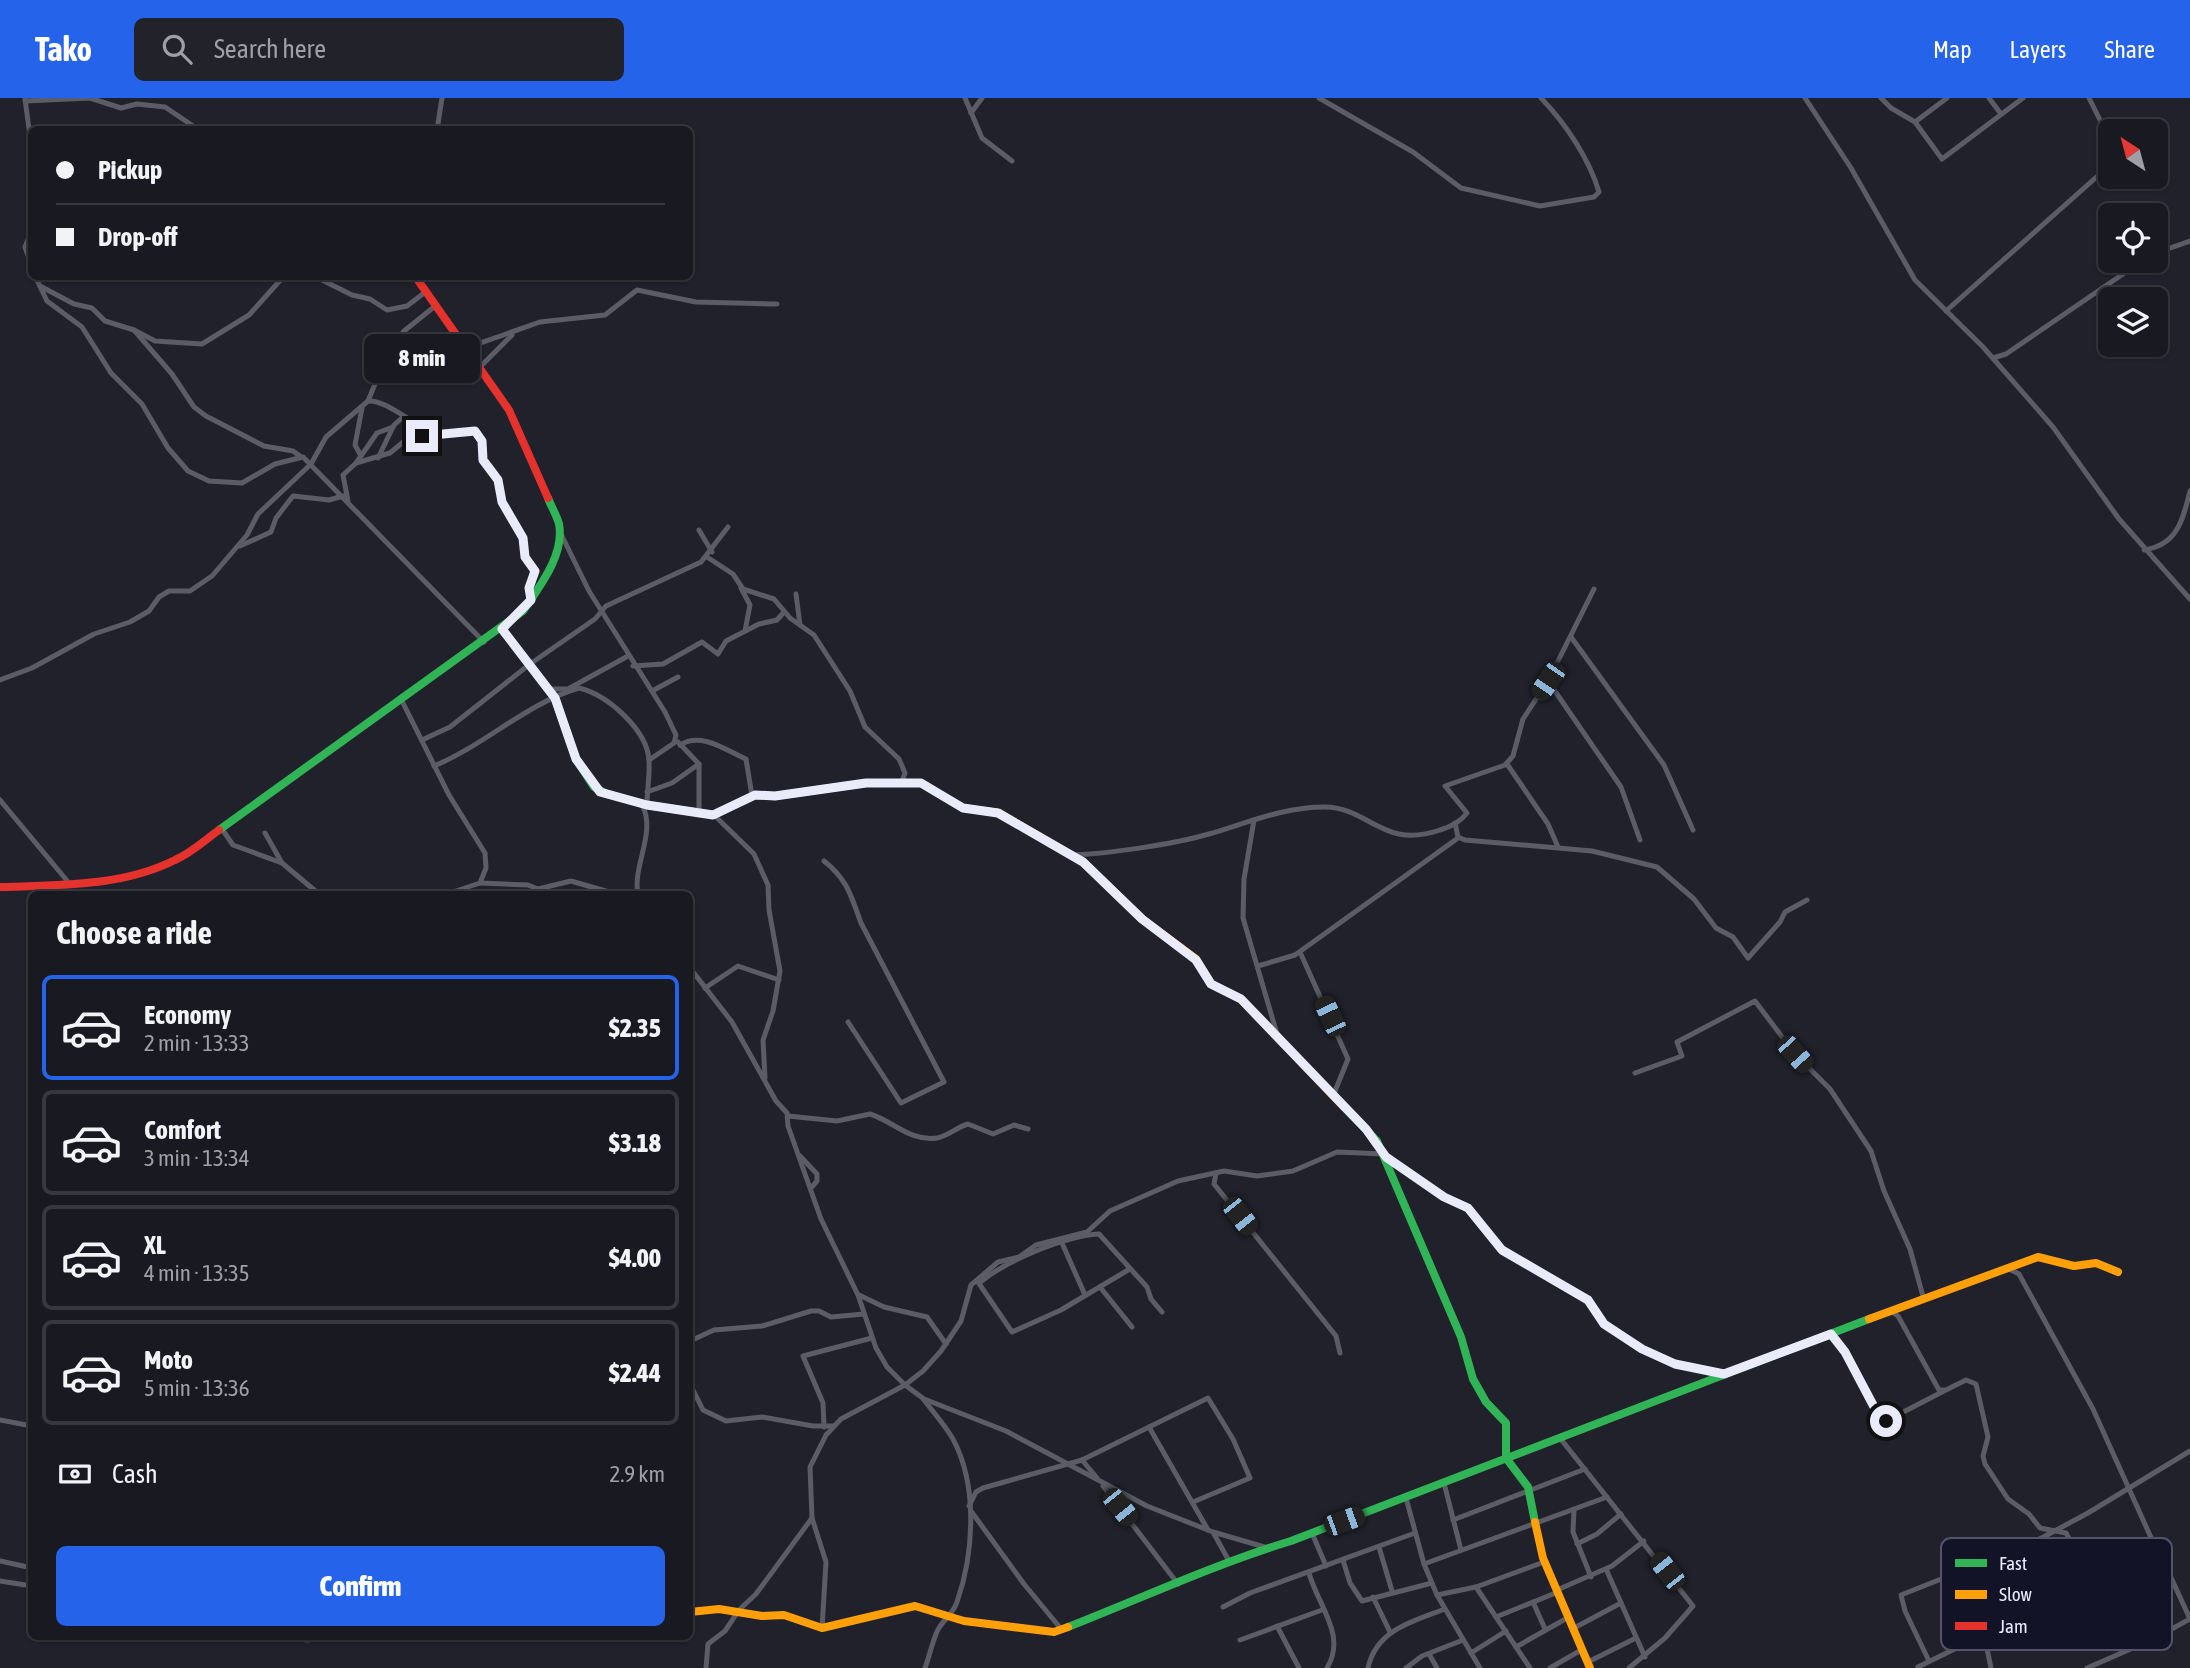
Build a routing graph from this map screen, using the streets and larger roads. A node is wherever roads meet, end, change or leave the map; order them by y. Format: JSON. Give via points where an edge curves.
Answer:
{"nodes":[{"id":1,"x":442,"y":98,"type":"edge"},
{"id":2,"x":965,"y":98,"type":"edge"},
{"id":3,"x":982,"y":98,"type":"edge"},
{"id":4,"x":1319,"y":98,"type":"edge"},
{"id":5,"x":1541,"y":98,"type":"edge"},
{"id":6,"x":1805,"y":98,"type":"edge"},
{"id":7,"x":1881,"y":98,"type":"edge"},
{"id":8,"x":1947,"y":98,"type":"edge"},
{"id":9,"x":1989,"y":98,"type":"edge"},
{"id":10,"x":2022,"y":98,"type":"edge"},
{"id":11,"x":2089,"y":98,"type":"edge"},
{"id":12,"x":25,"y":99,"type":"edge"},
{"id":13,"x":971,"y":113,"type":"junction"},
{"id":14,"x":2001,"y":114,"type":"junction"},
{"id":15,"x":2100,"y":119,"type":"edge"},
{"id":16,"x":1915,"y":122,"type":"junction"},
{"id":17,"x":29,"y":126,"type":"edge"},
{"id":18,"x":193,"y":126,"type":"edge"},
{"id":19,"x":438,"y":126,"type":"edge"},
{"id":20,"x":1012,"y":161,"type":"dead end"},
{"id":21,"x":2098,"y":176,"type":"edge"},
{"id":22,"x":28,"y":239,"type":"edge"},
{"id":23,"x":2190,"y":241,"type":"edge"},
{"id":24,"x":2168,"y":249,"type":"edge"},
{"id":25,"x":28,"y":256,"type":"edge"},
{"id":26,"x":2124,"y":273,"type":"edge"},
{"id":27,"x":36,"y":280,"type":"edge"},
{"id":28,"x":281,"y":280,"type":"edge"},
{"id":29,"x":322,"y":280,"type":"edge"},
{"id":30,"x":417,"y":280,"type":"edge"},
{"id":31,"x":37,"y":284,"type":"junction"},
{"id":32,"x":424,"y":293,"type":"junction"},
{"id":33,"x":777,"y":304,"type":"dead end"},
{"id":34,"x":434,"y":307,"type":"junction"},
{"id":35,"x":1946,"y":311,"type":"junction"},
{"id":36,"x":134,"y":330,"type":"junction"},
{"id":37,"x":515,"y":332,"type":"junction"},
{"id":38,"x":466,"y":348,"type":"junction"},
{"id":39,"x":2001,"y":357,"type":"junction"},
{"id":40,"x":1993,"y":358,"type":"junction"},
{"id":41,"x":1999,"y":365,"type":"junction"},
{"id":42,"x":480,"y":368,"type":"junction"},
{"id":43,"x":368,"y":401,"type":"junction"},
{"id":44,"x":362,"y":408,"type":"junction"},
{"id":45,"x":403,"y":417,"type":"junction"},
{"id":46,"x":393,"y":427,"type":"junction"},
{"id":47,"x":440,"y":434,"type":"junction"},
{"id":48,"x":300,"y":456,"type":"junction"},
{"id":49,"x":361,"y":456,"type":"junction"},
{"id":50,"x":378,"y":458,"type":"junction"},
{"id":51,"x":356,"y":463,"type":"junction"},
{"id":52,"x":311,"y":464,"type":"junction"},
{"id":53,"x":2190,"y":491,"type":"edge"},
{"id":54,"x":346,"y":499,"type":"junction"},
{"id":55,"x":728,"y":527,"type":"dead end"},
{"id":56,"x":699,"y":530,"type":"dead end"},
{"id":57,"x":561,"y":532,"type":"junction"},
{"id":58,"x":2144,"y":550,"type":"junction"},
{"id":59,"x":231,"y":551,"type":"junction"},
{"id":60,"x":709,"y":555,"type":"junction"},
{"id":61,"x":740,"y":586,"type":"junction"},
{"id":62,"x":1594,"y":589,"type":"dead end"},
{"id":63,"x":796,"y":594,"type":"dead end"},
{"id":64,"x":2190,"y":599,"type":"edge"},
{"id":65,"x":531,"y":600,"type":"junction"},
{"id":66,"x":601,"y":611,"type":"junction"},
{"id":67,"x":784,"y":612,"type":"junction"},
{"id":68,"x":800,"y":625,"type":"junction"},
{"id":69,"x":502,"y":629,"type":"junction"},
{"id":70,"x":745,"y":631,"type":"junction"},
{"id":71,"x":1571,"y":637,"type":"junction"},
{"id":72,"x":484,"y":642,"type":"junction"},
{"id":73,"x":628,"y":656,"type":"junction"},
{"id":74,"x":530,"y":664,"type":"junction"},
{"id":75,"x":633,"y":666,"type":"junction"},
{"id":76,"x":678,"y":677,"type":"dead end"},
{"id":77,"x":0,"y":680,"type":"edge"},
{"id":78,"x":1548,"y":681,"type":"junction"},
{"id":79,"x":549,"y":689,"type":"junction"},
{"id":80,"x":652,"y":691,"type":"junction"},
{"id":81,"x":555,"y":698,"type":"junction"},
{"id":82,"x":402,"y":701,"type":"junction"},
{"id":83,"x":422,"y":740,"type":"junction"},
{"id":84,"x":678,"y":742,"type":"junction"},
{"id":85,"x":649,"y":760,"type":"junction"},
{"id":86,"x":699,"y":764,"type":"junction"},
{"id":87,"x":1507,"y":764,"type":"junction"},
{"id":88,"x":434,"y":766,"type":"junction"},
{"id":89,"x":901,"y":784,"type":"junction"},
{"id":90,"x":647,"y":792,"type":"junction"},
{"id":91,"x":752,"y":796,"type":"junction"},
{"id":92,"x":0,"y":800,"type":"edge"},
{"id":93,"x":644,"y":804,"type":"junction"},
{"id":94,"x":699,"y":814,"type":"junction"},
{"id":95,"x":713,"y":815,"type":"junction"},
{"id":96,"x":1254,"y":820,"type":"junction"},
{"id":97,"x":1455,"y":823,"type":"junction"},
{"id":98,"x":222,"y":830,"type":"junction"},
{"id":99,"x":1692,"y":830,"type":"dead end"},
{"id":100,"x":265,"y":833,"type":"dead end"},
{"id":101,"x":1458,"y":838,"type":"junction"},
{"id":102,"x":1640,"y":840,"type":"dead end"},
{"id":103,"x":1559,"y":848,"type":"junction"},
{"id":104,"x":1071,"y":855,"type":"junction"},
{"id":105,"x":824,"y":861,"type":"dead end"},
{"id":106,"x":282,"y":863,"type":"junction"},
{"id":107,"x":69,"y":883,"type":"junction"},
{"id":108,"x":480,"y":883,"type":"junction"},
{"id":109,"x":0,"y":887,"type":"edge"},
{"id":110,"x":315,"y":891,"type":"edge"},
{"id":111,"x":456,"y":891,"type":"edge"},
{"id":112,"x":606,"y":891,"type":"edge"},
{"id":113,"x":637,"y":891,"type":"edge"},
{"id":114,"x":1807,"y":900,"type":"dead end"},
{"id":115,"x":1300,"y":952,"type":"junction"},
{"id":116,"x":1258,"y":966,"type":"junction"},
{"id":117,"x":693,"y":972,"type":"edge"},
{"id":118,"x":779,"y":980,"type":"junction"},
{"id":119,"x":705,"y":988,"type":"junction"},
{"id":120,"x":848,"y":1022,"type":"dead end"},
{"id":121,"x":1277,"y":1037,"type":"junction"},
{"id":122,"x":1635,"y":1073,"type":"dead end"},
{"id":123,"x":765,"y":1082,"type":"junction"},
{"id":124,"x":1332,"y":1097,"type":"junction"},
{"id":125,"x":788,"y":1116,"type":"junction"},
{"id":126,"x":1028,"y":1129,"type":"dead end"},
{"id":127,"x":799,"y":1155,"type":"junction"},
{"id":128,"x":1385,"y":1156,"type":"junction"},
{"id":129,"x":1216,"y":1173,"type":"junction"},
{"id":130,"x":811,"y":1188,"type":"junction"},
{"id":131,"x":1062,"y":1243,"type":"junction"},
{"id":132,"x":2009,"y":1269,"type":"junction"},
{"id":133,"x":1128,"y":1270,"type":"junction"},
{"id":134,"x":2118,"y":1272,"type":"dead end"},
{"id":135,"x":978,"y":1281,"type":"junction"},
{"id":136,"x":1100,"y":1287,"type":"junction"},
{"id":137,"x":985,"y":1293,"type":"junction"},
{"id":138,"x":858,"y":1295,"type":"junction"},
{"id":139,"x":1085,"y":1295,"type":"junction"},
{"id":140,"x":968,"y":1297,"type":"junction"},
{"id":141,"x":1924,"y":1300,"type":"junction"},
{"id":142,"x":1162,"y":1312,"type":"dead end"},
{"id":143,"x":1892,"y":1312,"type":"junction"},
{"id":144,"x":864,"y":1314,"type":"junction"},
{"id":145,"x":1132,"y":1327,"type":"dead end"},
{"id":146,"x":1831,"y":1334,"type":"junction"},
{"id":147,"x":872,"y":1338,"type":"junction"},
{"id":148,"x":693,"y":1339,"type":"edge"},
{"id":149,"x":946,"y":1343,"type":"junction"},
{"id":150,"x":1340,"y":1353,"type":"dead end"},
{"id":151,"x":1724,"y":1374,"type":"junction"},
{"id":152,"x":905,"y":1384,"type":"junction"},
{"id":153,"x":693,"y":1390,"type":"edge"},
{"id":154,"x":1944,"y":1391,"type":"junction"},
{"id":155,"x":924,"y":1399,"type":"junction"},
{"id":156,"x":0,"y":1420,"type":"edge"},
{"id":157,"x":28,"y":1425,"type":"edge"},
{"id":158,"x":833,"y":1426,"type":"junction"},
{"id":159,"x":824,"y":1427,"type":"junction"},
{"id":160,"x":1149,"y":1427,"type":"junction"},
{"id":161,"x":1560,"y":1438,"type":"junction"},
{"id":162,"x":2190,"y":1451,"type":"edge"},
{"id":163,"x":1506,"y":1458,"type":"junction"},
{"id":164,"x":1082,"y":1460,"type":"junction"},
{"id":165,"x":1069,"y":1464,"type":"junction"},
{"id":166,"x":1585,"y":1469,"type":"junction"},
{"id":167,"x":1101,"y":1483,"type":"junction"},
{"id":168,"x":1444,"y":1483,"type":"junction"},
{"id":169,"x":2127,"y":1489,"type":"junction"},
{"id":170,"x":1529,"y":1490,"type":"junction"},
{"id":171,"x":1607,"y":1497,"type":"junction"},
{"id":172,"x":1406,"y":1498,"type":"junction"},
{"id":173,"x":1193,"y":1502,"type":"junction"},
{"id":174,"x":970,"y":1507,"type":"junction"},
{"id":175,"x":1574,"y":1509,"type":"junction"},
{"id":176,"x":1621,"y":1514,"type":"junction"},
{"id":177,"x":812,"y":1518,"type":"junction"},
{"id":178,"x":1453,"y":1520,"type":"junction"},
{"id":179,"x":1536,"y":1524,"type":"junction"},
{"id":180,"x":2057,"y":1530,"type":"junction"},
{"id":181,"x":1211,"y":1531,"type":"junction"},
{"id":182,"x":1312,"y":1533,"type":"junction"},
{"id":183,"x":1415,"y":1533,"type":"junction"},
{"id":184,"x":2040,"y":1538,"type":"edge"},
{"id":185,"x":2069,"y":1538,"type":"edge"},
{"id":186,"x":2151,"y":1538,"type":"edge"},
{"id":187,"x":1644,"y":1541,"type":"junction"},
{"id":188,"x":1577,"y":1544,"type":"junction"},
{"id":189,"x":1379,"y":1547,"type":"junction"},
{"id":190,"x":1270,"y":1548,"type":"junction"},
{"id":191,"x":1461,"y":1550,"type":"junction"},
{"id":192,"x":1343,"y":1560,"type":"junction"},
{"id":193,"x":0,"y":1561,"type":"edge"},
{"id":194,"x":1229,"y":1561,"type":"junction"},
{"id":195,"x":1544,"y":1562,"type":"junction"},
{"id":196,"x":1424,"y":1564,"type":"junction"},
{"id":197,"x":1325,"y":1566,"type":"junction"},
{"id":198,"x":28,"y":1567,"type":"edge"},
{"id":199,"x":1606,"y":1569,"type":"junction"},
{"id":200,"x":1309,"y":1573,"type":"junction"},
{"id":201,"x":1591,"y":1577,"type":"junction"},
{"id":202,"x":1941,"y":1580,"type":"edge"},
{"id":203,"x":2172,"y":1580,"type":"edge"},
{"id":204,"x":0,"y":1581,"type":"edge"},
{"id":205,"x":1432,"y":1583,"type":"junction"},
{"id":206,"x":1178,"y":1584,"type":"junction"},
{"id":207,"x":28,"y":1585,"type":"edge"},
{"id":208,"x":1476,"y":1587,"type":"junction"},
{"id":209,"x":1392,"y":1591,"type":"junction"},
{"id":210,"x":1558,"y":1591,"type":"junction"},
{"id":211,"x":1437,"y":1595,"type":"junction"},
{"id":212,"x":1373,"y":1597,"type":"junction"},
{"id":213,"x":1533,"y":1602,"type":"junction"},
{"id":214,"x":1621,"y":1603,"type":"junction"},
{"id":215,"x":1223,"y":1607,"type":"dead end"},
{"id":216,"x":1445,"y":1609,"type":"junction"},
{"id":217,"x":739,"y":1610,"type":"junction"},
{"id":218,"x":1322,"y":1610,"type":"junction"},
{"id":219,"x":693,"y":1612,"type":"edge"},
{"id":220,"x":950,"y":1617,"type":"junction"},
{"id":221,"x":1496,"y":1617,"type":"junction"},
{"id":222,"x":1569,"y":1617,"type":"junction"},
{"id":223,"x":2190,"y":1619,"type":"edge"},
{"id":224,"x":1277,"y":1626,"type":"junction"},
{"id":225,"x":822,"y":1628,"type":"junction"},
{"id":226,"x":1574,"y":1628,"type":"junction"},
{"id":227,"x":2172,"y":1628,"type":"edge"},
{"id":228,"x":1545,"y":1629,"type":"junction"},
{"id":229,"x":1062,"y":1630,"type":"junction"},
{"id":230,"x":1506,"y":1631,"type":"junction"},
{"id":231,"x":1390,"y":1632,"type":"junction"},
{"id":232,"x":1636,"y":1638,"type":"junction"},
{"id":233,"x":1240,"y":1640,"type":"dead end"},
{"id":234,"x":1463,"y":1640,"type":"junction"},
{"id":235,"x":1516,"y":1647,"type":"junction"},
{"id":236,"x":1583,"y":1649,"type":"junction"},
{"id":237,"x":1952,"y":1650,"type":"edge"},
{"id":238,"x":1987,"y":1650,"type":"edge"},
{"id":239,"x":2128,"y":1650,"type":"edge"},
{"id":240,"x":1471,"y":1653,"type":"junction"},
{"id":241,"x":1429,"y":1654,"type":"junction"},
{"id":242,"x":1645,"y":1657,"type":"junction"},
{"id":243,"x":1930,"y":1661,"type":"junction"},
{"id":244,"x":1589,"y":1665,"type":"edge"},
{"id":245,"x":1918,"y":1667,"type":"edge"},
{"id":246,"x":705,"y":1668,"type":"edge"},
{"id":247,"x":925,"y":1668,"type":"edge"},
{"id":248,"x":1299,"y":1668,"type":"edge"},
{"id":249,"x":1327,"y":1668,"type":"edge"},
{"id":250,"x":1368,"y":1668,"type":"edge"},
{"id":251,"x":1406,"y":1668,"type":"edge"},
{"id":252,"x":1437,"y":1668,"type":"edge"},
{"id":253,"x":1480,"y":1668,"type":"edge"},
{"id":254,"x":1530,"y":1668,"type":"edge"},
{"id":255,"x":1550,"y":1668,"type":"edge"},
{"id":256,"x":1629,"y":1668,"type":"edge"},
{"id":257,"x":1991,"y":1668,"type":"edge"},
{"id":258,"x":2088,"y":1668,"type":"edge"}],
"edges":[{"from":1,"to":19,"type":"street"},
{"from":2,"to":13,"type":"street"},
{"from":3,"to":13,"type":"street"},
{"from":4,"to":5,"type":"street","via":[[1413,152],[1461,188],[1540,206],[1594,197],[1599,192],[1587,164]]},
{"from":6,"to":35,"type":"street","via":[[1915,280]]},
{"from":7,"to":16,"type":"street"},
{"from":8,"to":16,"type":"street"},
{"from":9,"to":14,"type":"street"},
{"from":10,"to":14,"type":"street"},
{"from":11,"to":15,"type":"street"},
{"from":12,"to":17,"type":"street"},
{"from":12,"to":18,"type":"street","via":[[90,99],[121,108],[137,104],[165,107]]},
{"from":13,"to":20,"type":"street","via":[[982,138]]},
{"from":14,"to":16,"type":"street","via":[[1944,159],[1937,156]]},
{"from":21,"to":35,"type":"street"},
{"from":22,"to":25,"type":"street"},
{"from":23,"to":24,"type":"street"},
{"from":26,"to":39,"type":"street"},
{"from":27,"to":31,"type":"street"},
{"from":28,"to":36,"type":"street","via":[[250,315],[202,345],[155,341]]},
{"from":29,"to":32,"type":"street","via":[[387,310],[407,306]]},
{"from":30,"to":32,"type":"street"},
{"from":31,"to":36,"type":"street","via":[[74,304],[92,308],[105,321]]},
{"from":31,"to":48,"type":"street","via":[[47,301],[82,327],[111,373],[146,410],[174,456],[198,477],[242,483]]},
{"from":32,"to":34,"type":"street"},
{"from":33,"to":37,"type":"street","via":[[696,302],[637,290],[604,315],[556,319]]},
{"from":34,"to":38,"type":"street"},
{"from":34,"to":43,"type":"street","via":[[408,326],[387,355]]},
{"from":35,"to":40,"type":"street"},
{"from":36,"to":48,"type":"street","via":[[196,409],[264,446]]},
{"from":37,"to":38,"type":"street"},
{"from":37,"to":42,"type":"street"},
{"from":38,"to":42,"type":"street"},
{"from":39,"to":40,"type":"street"},
{"from":39,"to":41,"type":"street"},
{"from":40,"to":41,"type":"street"},
{"from":41,"to":58,"type":"street","via":[[2071,449]]},
{"from":42,"to":57,"type":"street","via":[[509,410]]},
{"from":43,"to":44,"type":"street"},
{"from":43,"to":45,"type":"street","via":[[380,401]]},
{"from":44,"to":49,"type":"street","via":[[355,445]]},
{"from":44,"to":52,"type":"street","via":[[326,437]]},
{"from":45,"to":46,"type":"street"},
{"from":45,"to":47,"type":"street"},
{"from":46,"to":49,"type":"street","via":[[377,433]]},
{"from":46,"to":50,"type":"street"},
{"from":47,"to":50,"type":"street","via":[[408,438]]},
{"from":47,"to":65,"type":"street","via":[[479,434],[483,460],[498,480],[502,502],[523,538],[525,557],[536,574],[529,591]]},
{"from":48,"to":52,"type":"street"},
{"from":49,"to":51,"type":"street"},
{"from":50,"to":51,"type":"street"},
{"from":51,"to":54,"type":"street","via":[[342,478]]},
{"from":52,"to":54,"type":"street"},
{"from":52,"to":59,"type":"street","via":[[265,507]]},
{"from":53,"to":58,"type":"street","via":[[2186,514],[2176,532],[2160,546]]},
{"from":54,"to":59,"type":"street","via":[[293,496],[271,532]]},
{"from":54,"to":72,"type":"street"},
{"from":55,"to":60,"type":"street"},
{"from":56,"to":60,"type":"street"},
{"from":57,"to":65,"type":"street","via":[[553,562]]},
{"from":57,"to":66,"type":"street"},
{"from":58,"to":64,"type":"street"},
{"from":59,"to":77,"type":"street","via":[[212,576],[194,589],[169,590],[149,611],[130,622],[94,634]]},
{"from":60,"to":61,"type":"street","via":[[733,574]]},
{"from":60,"to":66,"type":"street"},
{"from":61,"to":67,"type":"street","via":[[774,599]]},
{"from":61,"to":70,"type":"street","via":[[750,605]]},
{"from":62,"to":71,"type":"street"},
{"from":63,"to":68,"type":"street"},
{"from":65,"to":69,"type":"street"},
{"from":66,"to":73,"type":"street"},
{"from":66,"to":74,"type":"street"},
{"from":67,"to":68,"type":"street"},
{"from":67,"to":70,"type":"street","via":[[777,620]]},
{"from":68,"to":89,"type":"street","via":[[814,635],[838,671],[865,727],[899,759],[905,773]]},
{"from":69,"to":72,"type":"street"},
{"from":69,"to":74,"type":"street"},
{"from":70,"to":75,"type":"street","via":[[724,643],[718,653],[702,642],[663,664]]},
{"from":71,"to":78,"type":"street"},
{"from":71,"to":99,"type":"street","via":[[1664,765]]},
{"from":72,"to":82,"type":"street"},
{"from":73,"to":75,"type":"street"},
{"from":73,"to":79,"type":"street","via":[[568,689]]},
{"from":74,"to":79,"type":"street"},
{"from":74,"to":83,"type":"street","via":[[450,727]]},
{"from":75,"to":80,"type":"street"},
{"from":76,"to":80,"type":"street"},
{"from":78,"to":87,"type":"street","via":[[1525,714]]},
{"from":78,"to":102,"type":"street","via":[[1621,787]]},
{"from":79,"to":81,"type":"street"},
{"from":80,"to":84,"type":"street"},
{"from":81,"to":85,"type":"street","via":[[579,688],[597,696],[634,727]]},
{"from":81,"to":88,"type":"street"},
{"from":81,"to":93,"type":"street","via":[[575,757],[594,787]]},
{"from":82,"to":83,"type":"street"},
{"from":82,"to":98,"type":"street"},
{"from":83,"to":88,"type":"street"},
{"from":84,"to":85,"type":"street"},
{"from":84,"to":86,"type":"street"},
{"from":84,"to":91,"type":"street","via":[[698,740],[746,759]]},
{"from":85,"to":90,"type":"street"},
{"from":86,"to":90,"type":"street","via":[[672,783]]},
{"from":86,"to":94,"type":"street"},
{"from":87,"to":97,"type":"street","via":[[1445,786],[1467,813]]},
{"from":87,"to":103,"type":"street"},
{"from":88,"to":108,"type":"street","via":[[486,857]]},
{"from":89,"to":91,"type":"street","via":[[866,783]]},
{"from":89,"to":104,"type":"street","via":[[921,783],[963,808],[998,813]]},
{"from":90,"to":93,"type":"street"},
{"from":91,"to":95,"type":"street"},
{"from":92,"to":107,"type":"street"},
{"from":93,"to":94,"type":"street"},
{"from":93,"to":113,"type":"street"},
{"from":94,"to":95,"type":"street"},
{"from":95,"to":118,"type":"street","via":[[754,853],[768,885]]},
{"from":96,"to":97,"type":"street","via":[[1330,807],[1374,827],[1413,836]]},
{"from":96,"to":104,"type":"street","via":[[1183,840]]},
{"from":96,"to":116,"type":"street","via":[[1243,918]]},
{"from":97,"to":101,"type":"street"},
{"from":98,"to":106,"type":"street","via":[[233,845]]},
{"from":98,"to":107,"type":"street","via":[[151,872],[120,880]]},
{"from":100,"to":106,"type":"street"},
{"from":101,"to":103,"type":"street"},
{"from":101,"to":115,"type":"street"},
{"from":103,"to":114,"type":"street","via":[[1657,867],[1694,899],[1716,928],[1736,940],[1748,958],[1785,912]]},
{"from":104,"to":121,"type":"street","via":[[1196,960],[1211,984],[1233,993]]},
{"from":105,"to":120,"type":"street","via":[[853,895],[861,923],[944,1082],[901,1103]]},
{"from":106,"to":110,"type":"street"},
{"from":107,"to":109,"type":"street"},
{"from":108,"to":111,"type":"street"},
{"from":108,"to":112,"type":"street","via":[[538,889],[571,881]]},
{"from":115,"to":116,"type":"street"},
{"from":115,"to":124,"type":"street","via":[[1348,1059]]},
{"from":116,"to":121,"type":"street"},
{"from":117,"to":119,"type":"street"},
{"from":118,"to":119,"type":"street","via":[[738,966]]},
{"from":118,"to":123,"type":"street","via":[[763,1040]]},
{"from":119,"to":123,"type":"street","via":[[732,1022]]},
{"from":121,"to":124,"type":"street"},
{"from":122,"to":141,"type":"street","via":[[1682,1056],[1677,1042],[1755,1001],[1795,1054],[1830,1088],[1871,1151],[1910,1249]]},
{"from":123,"to":125,"type":"street"},
{"from":124,"to":128,"type":"street","via":[[1366,1129]]},
{"from":125,"to":126,"type":"street","via":[[837,1121],[870,1114],[911,1135],[929,1138],[968,1124],[993,1134],[1014,1125]]},
{"from":125,"to":127,"type":"street"},
{"from":127,"to":130,"type":"street"},
{"from":127,"to":130,"type":"street","via":[[817,1174]]},
{"from":128,"to":129,"type":"street","via":[[1337,1152],[1293,1171],[1257,1176]]},
{"from":128,"to":151,"type":"street","via":[[1468,1208],[1502,1250],[1588,1300],[1604,1324],[1627,1341],[1675,1364]]},
{"from":128,"to":163,"type":"street","via":[[1461,1337],[1468,1368],[1482,1398],[1506,1423]]},
{"from":129,"to":135,"type":"street","via":[[1178,1181],[1125,1203],[1092,1230],[1036,1245],[1019,1257],[998,1262]]},
{"from":129,"to":150,"type":"street","via":[[1216,1187],[1328,1325],[1338,1339]]},
{"from":130,"to":138,"type":"street"},
{"from":131,"to":133,"type":"street","via":[[1099,1234]]},
{"from":131,"to":135,"type":"street","via":[[1005,1264]]},
{"from":131,"to":139,"type":"street"},
{"from":132,"to":134,"type":"street","via":[[2038,1257],[2074,1266],[2096,1264]]},
{"from":132,"to":141,"type":"street"},
{"from":132,"to":169,"type":"street","via":[[2019,1274],[2083,1390]]},
{"from":133,"to":136,"type":"street"},
{"from":133,"to":142,"type":"street","via":[[1147,1287]]},
{"from":135,"to":137,"type":"street"},
{"from":135,"to":140,"type":"street","via":[[971,1285]]},
{"from":136,"to":139,"type":"street"},
{"from":136,"to":145,"type":"street"},
{"from":137,"to":139,"type":"street","via":[[1012,1332]]},
{"from":137,"to":140,"type":"street"},
{"from":138,"to":144,"type":"street"},
{"from":138,"to":149,"type":"street","via":[[897,1311],[928,1317]]},
{"from":140,"to":149,"type":"street","via":[[961,1321]]},
{"from":141,"to":143,"type":"street"},
{"from":143,"to":146,"type":"street"},
{"from":143,"to":154,"type":"street","via":[[1935,1386]]},
{"from":144,"to":147,"type":"street"},
{"from":144,"to":148,"type":"street","via":[[831,1317],[810,1311],[762,1326],[714,1330]]},
{"from":146,"to":151,"type":"street"},
{"from":146,"to":154,"type":"street","via":[[1882,1421]]},
{"from":147,"to":152,"type":"street","via":[[887,1367]]},
{"from":147,"to":159,"type":"street","via":[[803,1356],[823,1403]]},
{"from":149,"to":152,"type":"street","via":[[923,1371]]},
{"from":151,"to":161,"type":"street"},
{"from":152,"to":155,"type":"street"},
{"from":152,"to":158,"type":"street"},
{"from":153,"to":159,"type":"street","via":[[703,1410],[726,1421],[762,1417]]},
{"from":154,"to":180,"type":"street","via":[[1966,1380],[1976,1384],[1988,1433],[1983,1460],[2011,1502],[2043,1531]]},
{"from":155,"to":165,"type":"street","via":[[980,1419]]},
{"from":155,"to":174,"type":"street","via":[[954,1442]]},
{"from":156,"to":157,"type":"street"},
{"from":158,"to":159,"type":"street"},
{"from":158,"to":177,"type":"street","via":[[810,1467]]},
{"from":160,"to":164,"type":"street"},
{"from":160,"to":173,"type":"street"},
{"from":160,"to":173,"type":"street","via":[[1203,1399],[1212,1401],[1250,1478]]},
{"from":161,"to":163,"type":"street"},
{"from":161,"to":166,"type":"street"},
{"from":162,"to":169,"type":"street"},
{"from":163,"to":168,"type":"street"},
{"from":163,"to":170,"type":"street"},
{"from":164,"to":165,"type":"street"},
{"from":164,"to":167,"type":"street"},
{"from":165,"to":167,"type":"street"},
{"from":165,"to":174,"type":"street","via":[[983,1488],[976,1492]]},
{"from":166,"to":170,"type":"street"},
{"from":166,"to":171,"type":"street"},
{"from":167,"to":181,"type":"street"},
{"from":167,"to":206,"type":"street"},
{"from":168,"to":172,"type":"street"},
{"from":168,"to":178,"type":"street"},
{"from":169,"to":180,"type":"street"},
{"from":169,"to":186,"type":"street"},
{"from":170,"to":178,"type":"street"},
{"from":170,"to":179,"type":"street"},
{"from":171,"to":175,"type":"street"},
{"from":171,"to":176,"type":"street"},
{"from":172,"to":182,"type":"street"},
{"from":172,"to":183,"type":"street"},
{"from":173,"to":181,"type":"street"},
{"from":174,"to":220,"type":"street","via":[[967,1564]]},
{"from":174,"to":229,"type":"street"},
{"from":175,"to":179,"type":"street"},
{"from":175,"to":188,"type":"street"},
{"from":176,"to":187,"type":"street"},
{"from":176,"to":188,"type":"street"},
{"from":177,"to":217,"type":"street"},
{"from":177,"to":225,"type":"street","via":[[826,1562]]},
{"from":178,"to":191,"type":"street"},
{"from":179,"to":191,"type":"street"},
{"from":179,"to":195,"type":"street"},
{"from":180,"to":184,"type":"street"},
{"from":180,"to":185,"type":"street"},
{"from":181,"to":190,"type":"street"},
{"from":181,"to":194,"type":"street"},
{"from":182,"to":190,"type":"street"},
{"from":182,"to":197,"type":"street"},
{"from":183,"to":189,"type":"street"},
{"from":183,"to":196,"type":"street"},
{"from":187,"to":199,"type":"street"},
{"from":187,"to":242,"type":"street","via":[[1693,1606]]},
{"from":188,"to":201,"type":"street"},
{"from":189,"to":192,"type":"street"},
{"from":189,"to":209,"type":"street"},
{"from":190,"to":194,"type":"street"},
{"from":191,"to":196,"type":"street"},
{"from":192,"to":197,"type":"street"},
{"from":192,"to":212,"type":"street","via":[[1359,1598]]},
{"from":193,"to":198,"type":"street"},
{"from":194,"to":206,"type":"street"},
{"from":195,"to":208,"type":"street"},
{"from":195,"to":210,"type":"street"},
{"from":196,"to":205,"type":"street"},
{"from":197,"to":200,"type":"street"},
{"from":199,"to":201,"type":"street"},
{"from":199,"to":214,"type":"street"},
{"from":200,"to":215,"type":"street"},
{"from":200,"to":218,"type":"street"},
{"from":201,"to":210,"type":"street"},
{"from":202,"to":243,"type":"street","via":[[1901,1595]]},
{"from":203,"to":223,"type":"street"},
{"from":204,"to":207,"type":"street"},
{"from":205,"to":209,"type":"street"},
{"from":205,"to":211,"type":"street"},
{"from":206,"to":229,"type":"street"},
{"from":208,"to":211,"type":"street"},
{"from":208,"to":221,"type":"street"},
{"from":209,"to":212,"type":"street"},
{"from":210,"to":213,"type":"street"},
{"from":210,"to":222,"type":"street"},
{"from":211,"to":216,"type":"street"},
{"from":212,"to":231,"type":"street"},
{"from":213,"to":221,"type":"street"},
{"from":213,"to":228,"type":"street"},
{"from":214,"to":226,"type":"street"},
{"from":214,"to":232,"type":"street"},
{"from":216,"to":231,"type":"street"},
{"from":216,"to":234,"type":"street"},
{"from":217,"to":219,"type":"street"},
{"from":217,"to":225,"type":"street","via":[[784,1615]]},
{"from":217,"to":246,"type":"street","via":[[725,1631],[708,1644]]},
{"from":218,"to":224,"type":"street"},
{"from":218,"to":249,"type":"street","via":[[1336,1639]]},
{"from":220,"to":225,"type":"street","via":[[927,1607],[902,1606]]},
{"from":220,"to":229,"type":"street","via":[[1039,1632]]},
{"from":220,"to":247,"type":"street","via":[[937,1631]]},
{"from":221,"to":230,"type":"street"},
{"from":222,"to":226,"type":"street"},
{"from":222,"to":228,"type":"street"},
{"from":223,"to":227,"type":"street"},
{"from":224,"to":233,"type":"street"},
{"from":224,"to":248,"type":"street"},
{"from":226,"to":236,"type":"street"},
{"from":228,"to":235,"type":"street"},
{"from":230,"to":235,"type":"street"},
{"from":230,"to":240,"type":"street"},
{"from":231,"to":250,"type":"street","via":[[1373,1653]]},
{"from":232,"to":242,"type":"street"},
{"from":232,"to":244,"type":"street"},
{"from":234,"to":240,"type":"street"},
{"from":234,"to":241,"type":"street"},
{"from":235,"to":254,"type":"street"},
{"from":236,"to":244,"type":"street"},
{"from":236,"to":255,"type":"street"},
{"from":237,"to":243,"type":"street"},
{"from":238,"to":257,"type":"street"},
{"from":239,"to":258,"type":"street"},
{"from":240,"to":253,"type":"street"},
{"from":241,"to":251,"type":"street"},
{"from":241,"to":252,"type":"street"},
{"from":242,"to":256,"type":"street"},
{"from":243,"to":245,"type":"street"}]}
